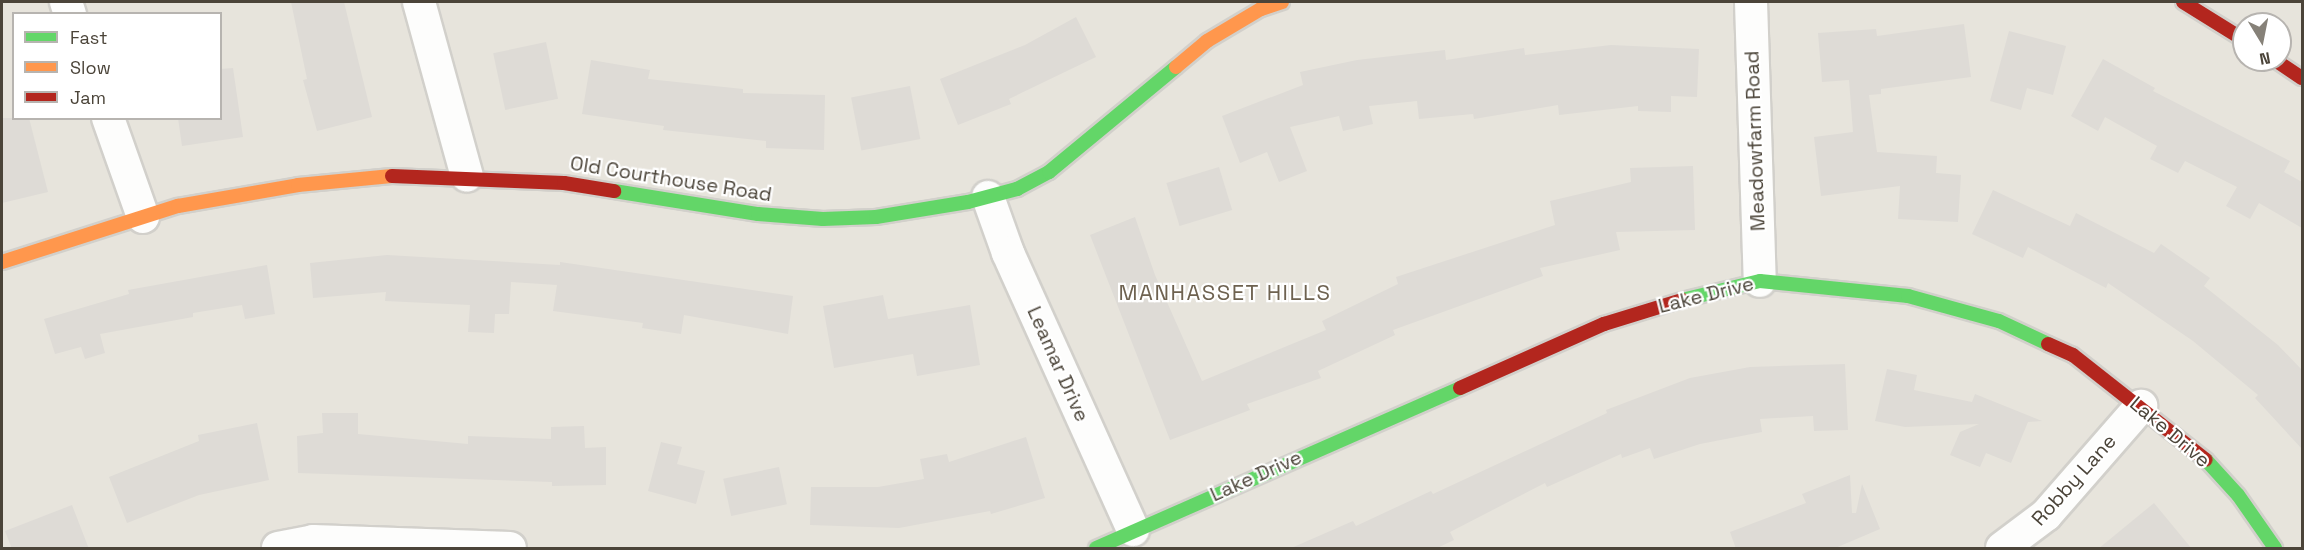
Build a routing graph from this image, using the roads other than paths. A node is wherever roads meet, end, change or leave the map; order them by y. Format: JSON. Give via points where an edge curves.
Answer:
{"nodes":[{"id":1,"x":419,"y":2,"type":"edge"},
{"id":2,"x":1282,"y":2,"type":"edge"},
{"id":3,"x":1751,"y":2,"type":"edge"},
{"id":4,"x":2186,"y":2,"type":"edge"},
{"id":5,"x":2232,"y":32,"type":"edge"},
{"id":6,"x":109,"y":120,"type":"edge"},
{"id":7,"x":467,"y":176,"type":"junction"},
{"id":8,"x":988,"y":197,"type":"junction"},
{"id":9,"x":143,"y":217,"type":"junction"},
{"id":10,"x":2,"y":262,"type":"edge"},
{"id":11,"x":1760,"y":281,"type":"junction"},
{"id":12,"x":2141,"y":406,"type":"junction"},
{"id":13,"x":1133,"y":530,"type":"junction"},
{"id":14,"x":278,"y":549,"type":"edge"},
{"id":15,"x":510,"y":549,"type":"edge"},
{"id":16,"x":1096,"y":549,"type":"edge"},
{"id":17,"x":2002,"y":549,"type":"edge"},
{"id":18,"x":2275,"y":549,"type":"edge"}],
"edges":[{"from":1,"to":7,"type":"street"},
{"from":2,"to":8,"type":"street","name":"Old Courthouse Road","via":[[1261,9],[1207,41],[1049,172],[1017,189]]},
{"from":3,"to":11,"type":"street","name":"Meadowfarm Road"},
{"from":4,"to":5,"type":"street"},
{"from":6,"to":9,"type":"street"},
{"from":7,"to":8,"type":"street","name":"Old Courthouse Road","via":[[564,183],[758,214],[823,219],[876,217]]},
{"from":7,"to":9,"type":"street","name":"Old Courthouse Road","via":[[390,176],[298,185],[178,206]]},
{"from":8,"to":13,"type":"street","name":"Leamar Drive","via":[[1008,253]]},
{"from":9,"to":10,"type":"street","name":"Old Courthouse Road"},
{"from":11,"to":12,"type":"street","name":"Lake Drive","via":[[1908,296],[1999,321],[2073,355]]},
{"from":11,"to":13,"type":"street","name":"Lake Drive","via":[[1665,304],[1604,324]]},
{"from":12,"to":17,"type":"street","name":"Robby Lane","via":[[2046,515]]},
{"from":12,"to":18,"type":"street","name":"Lake Drive","via":[[2198,451],[2238,495]]},
{"from":13,"to":16,"type":"street","name":"Lake Drive"},
{"from":14,"to":15,"type":"street","via":[[313,541]]}]}
